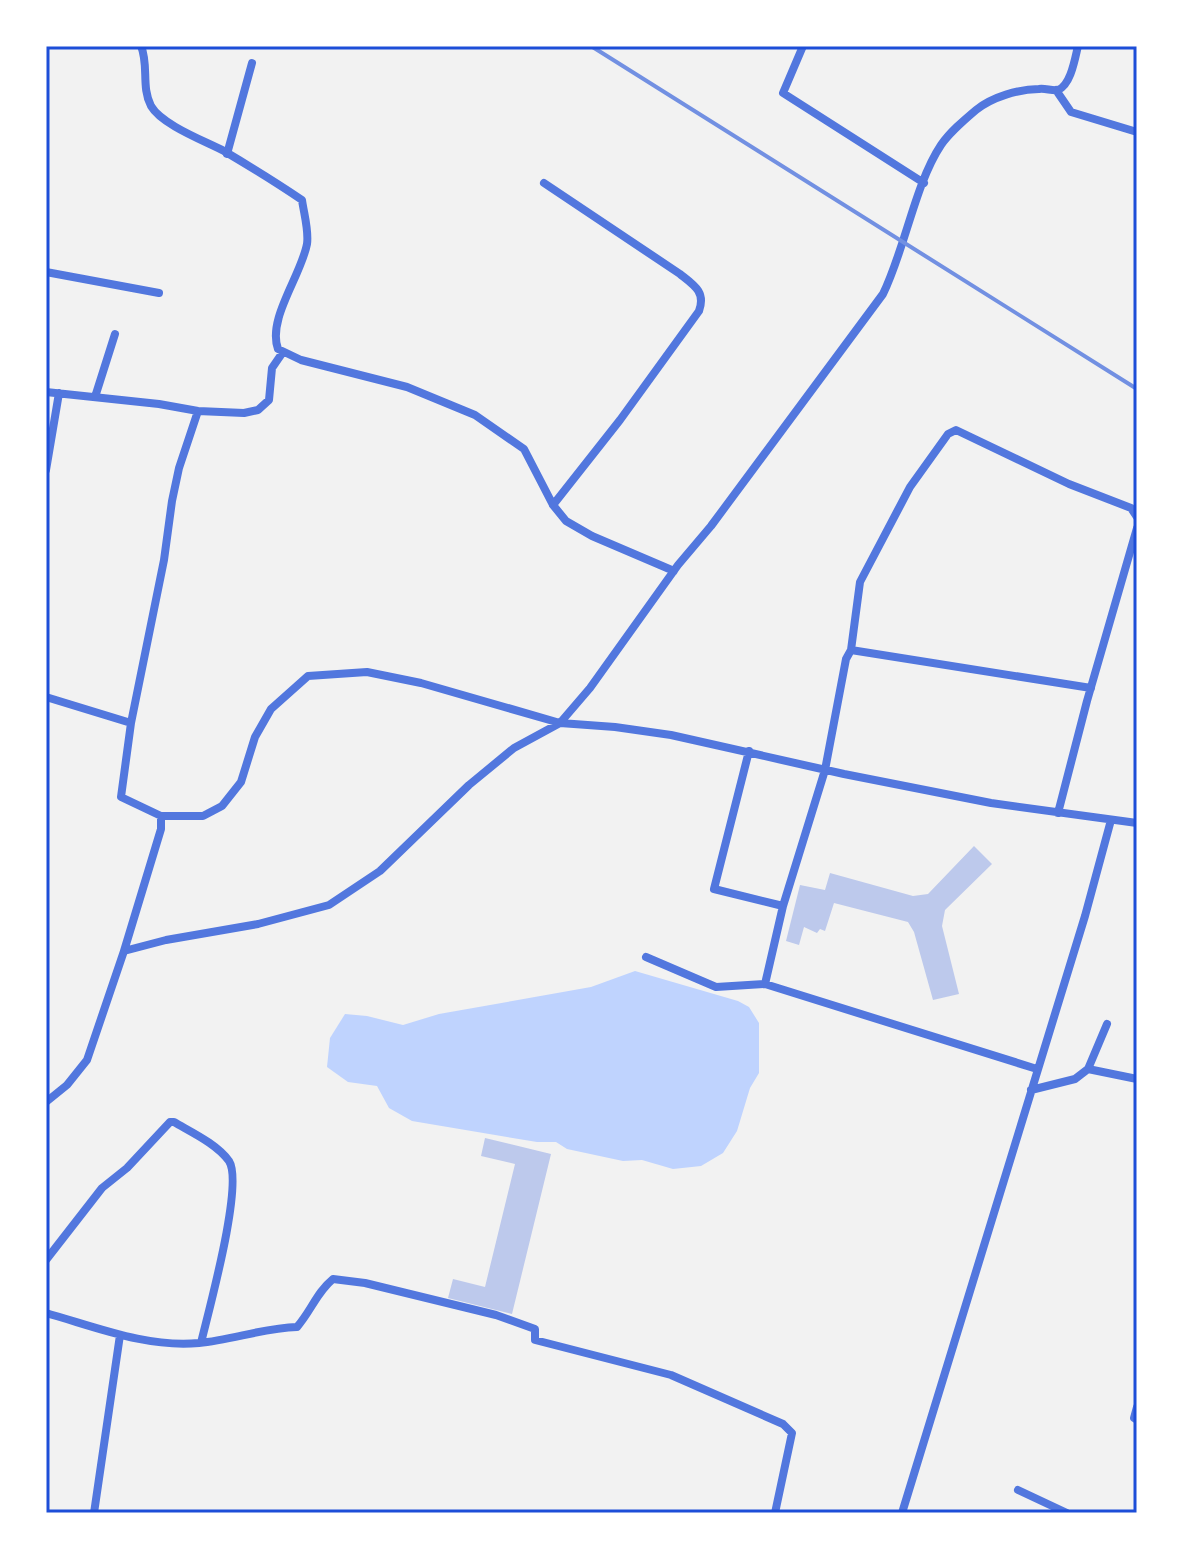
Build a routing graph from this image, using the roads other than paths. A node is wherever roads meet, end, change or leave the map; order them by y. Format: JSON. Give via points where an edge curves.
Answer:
{"nodes":[{"id":1,"x":141,"y":46,"type":"edge"},
{"id":2,"x":151,"y":46,"type":"edge"},
{"id":3,"x":803,"y":46,"type":"edge"},
{"id":4,"x":1078,"y":46,"type":"edge"},
{"id":5,"x":146,"y":59,"type":"junction"},
{"id":6,"x":252,"y":63,"type":"dead end"},
{"id":7,"x":1056,"y":90,"type":"junction"},
{"id":8,"x":1137,"y":132,"type":"edge"},
{"id":9,"x":227,"y":154,"type":"junction"},
{"id":10,"x":544,"y":183,"type":"dead end"},
{"id":11,"x":924,"y":183,"type":"junction"},
{"id":12,"x":46,"y":272,"type":"edge"},
{"id":13,"x":159,"y":293,"type":"dead end"},
{"id":14,"x":115,"y":334,"type":"dead end"},
{"id":15,"x":283,"y":352,"type":"junction"},
{"id":16,"x":46,"y":392,"type":"edge"},
{"id":17,"x":59,"y":393,"type":"junction"},
{"id":18,"x":95,"y":397,"type":"junction"},
{"id":19,"x":198,"y":411,"type":"junction"},
{"id":20,"x":46,"y":470,"type":"edge"},
{"id":21,"x":553,"y":505,"type":"junction"},
{"id":22,"x":1137,"y":517,"type":"edge"},
{"id":23,"x":1137,"y":528,"type":"edge"},
{"id":24,"x":674,"y":571,"type":"junction"},
{"id":25,"x":851,"y":650,"type":"junction"},
{"id":26,"x":1091,"y":688,"type":"junction"},
{"id":27,"x":46,"y":697,"type":"edge"},
{"id":28,"x":131,"y":723,"type":"junction"},
{"id":29,"x":560,"y":723,"type":"junction"},
{"id":30,"x":749,"y":751,"type":"junction"},
{"id":31,"x":825,"y":770,"type":"junction"},
{"id":32,"x":1058,"y":813,"type":"junction"},
{"id":33,"x":161,"y":816,"type":"junction"},
{"id":34,"x":1111,"y":820,"type":"junction"},
{"id":35,"x":1137,"y":823,"type":"edge"},
{"id":36,"x":783,"y":906,"type":"junction"},
{"id":37,"x":124,"y":951,"type":"junction"},
{"id":38,"x":646,"y":957,"type":"dead end"},
{"id":39,"x":765,"y":984,"type":"junction"},
{"id":40,"x":1107,"y":1024,"type":"dead end"},
{"id":41,"x":1037,"y":1069,"type":"junction"},
{"id":42,"x":1088,"y":1069,"type":"junction"},
{"id":43,"x":1137,"y":1079,"type":"edge"},
{"id":44,"x":1031,"y":1090,"type":"junction"},
{"id":45,"x":46,"y":1102,"type":"edge"},
{"id":46,"x":46,"y":1260,"type":"edge"},
{"id":47,"x":46,"y":1313,"type":"edge"},
{"id":48,"x":120,"y":1335,"type":"junction"},
{"id":49,"x":201,"y":1343,"type":"junction"},
{"id":50,"x":1137,"y":1407,"type":"edge"},
{"id":51,"x":1137,"y":1420,"type":"edge"},
{"id":52,"x":1018,"y":1490,"type":"dead end"},
{"id":53,"x":94,"y":1513,"type":"edge"},
{"id":54,"x":775,"y":1513,"type":"edge"},
{"id":55,"x":902,"y":1513,"type":"edge"},
{"id":56,"x":1067,"y":1513,"type":"edge"}],
"edges":[{"from":1,"to":5,"type":"street"},
{"from":2,"to":5,"type":"street"},
{"from":3,"to":11,"type":"street","via":[[783,93]]},
{"from":4,"to":7,"type":"street","via":[[1069,77]]},
{"from":5,"to":9,"type":"street","via":[[152,107]]},
{"from":6,"to":9,"type":"street"},
{"from":7,"to":8,"type":"street","via":[[1071,112]]},
{"from":7,"to":11,"type":"street","via":[[1026,90],[979,108],[950,133]]},
{"from":9,"to":15,"type":"street","via":[[302,200],[308,240],[274,338]]},
{"from":10,"to":21,"type":"street","via":[[680,274],[702,300],[620,420]]},
{"from":11,"to":24,"type":"street","via":[[883,294]]},
{"from":12,"to":13,"type":"street"},
{"from":14,"to":18,"type":"street"},
{"from":15,"to":19,"type":"street","via":[[272,368],[269,400],[258,410]]},
{"from":15,"to":21,"type":"street","via":[[407,387],[475,415],[524,449]]},
{"from":16,"to":17,"type":"street"},
{"from":17,"to":18,"type":"street"},
{"from":17,"to":20,"type":"street"},
{"from":18,"to":19,"type":"street"},
{"from":19,"to":28,"type":"street","via":[[177,479]]},
{"from":21,"to":24,"type":"street","via":[[566,521],[592,536]]},
{"from":22,"to":25,"type":"street","via":[[1131,508],[956,430],[910,487],[860,582]]},
{"from":23,"to":26,"type":"street"},
{"from":24,"to":29,"type":"street"},
{"from":25,"to":26,"type":"street"},
{"from":25,"to":31,"type":"street"},
{"from":26,"to":32,"type":"street"},
{"from":27,"to":28,"type":"street"},
{"from":28,"to":33,"type":"street","via":[[121,797]]},
{"from":29,"to":30,"type":"street","via":[[671,735]]},
{"from":29,"to":33,"type":"street","via":[[367,672],[308,676],[271,709],[255,737],[241,782],[222,806],[203,816]]},
{"from":29,"to":37,"type":"street","via":[[514,748],[380,871],[329,905]]},
{"from":30,"to":31,"type":"street"},
{"from":30,"to":36,"type":"street","via":[[714,889]]},
{"from":31,"to":32,"type":"street"},
{"from":31,"to":36,"type":"street"},
{"from":32,"to":34,"type":"street"},
{"from":33,"to":37,"type":"street"},
{"from":34,"to":35,"type":"street"},
{"from":34,"to":41,"type":"street"},
{"from":36,"to":39,"type":"street"},
{"from":37,"to":45,"type":"street","via":[[87,1060]]},
{"from":38,"to":39,"type":"street","via":[[716,987]]},
{"from":39,"to":41,"type":"street"},
{"from":40,"to":42,"type":"street"},
{"from":41,"to":44,"type":"street"},
{"from":42,"to":43,"type":"street"},
{"from":42,"to":44,"type":"street","via":[[1075,1079]]},
{"from":44,"to":55,"type":"street"},
{"from":46,"to":49,"type":"street","via":[[102,1188],[174,1122],[212,1146],[232,1168],[219,1269]]},
{"from":47,"to":48,"type":"street"},
{"from":48,"to":49,"type":"street","via":[[166,1344]]},
{"from":48,"to":53,"type":"street"},
{"from":49,"to":54,"type":"street","via":[[297,1327],[320,1289],[333,1279],[496,1315],[535,1329],[535,1340],[671,1375],[783,1424],[792,1433]]},
{"from":50,"to":51,"type":"street"},
{"from":52,"to":56,"type":"street"}]}
